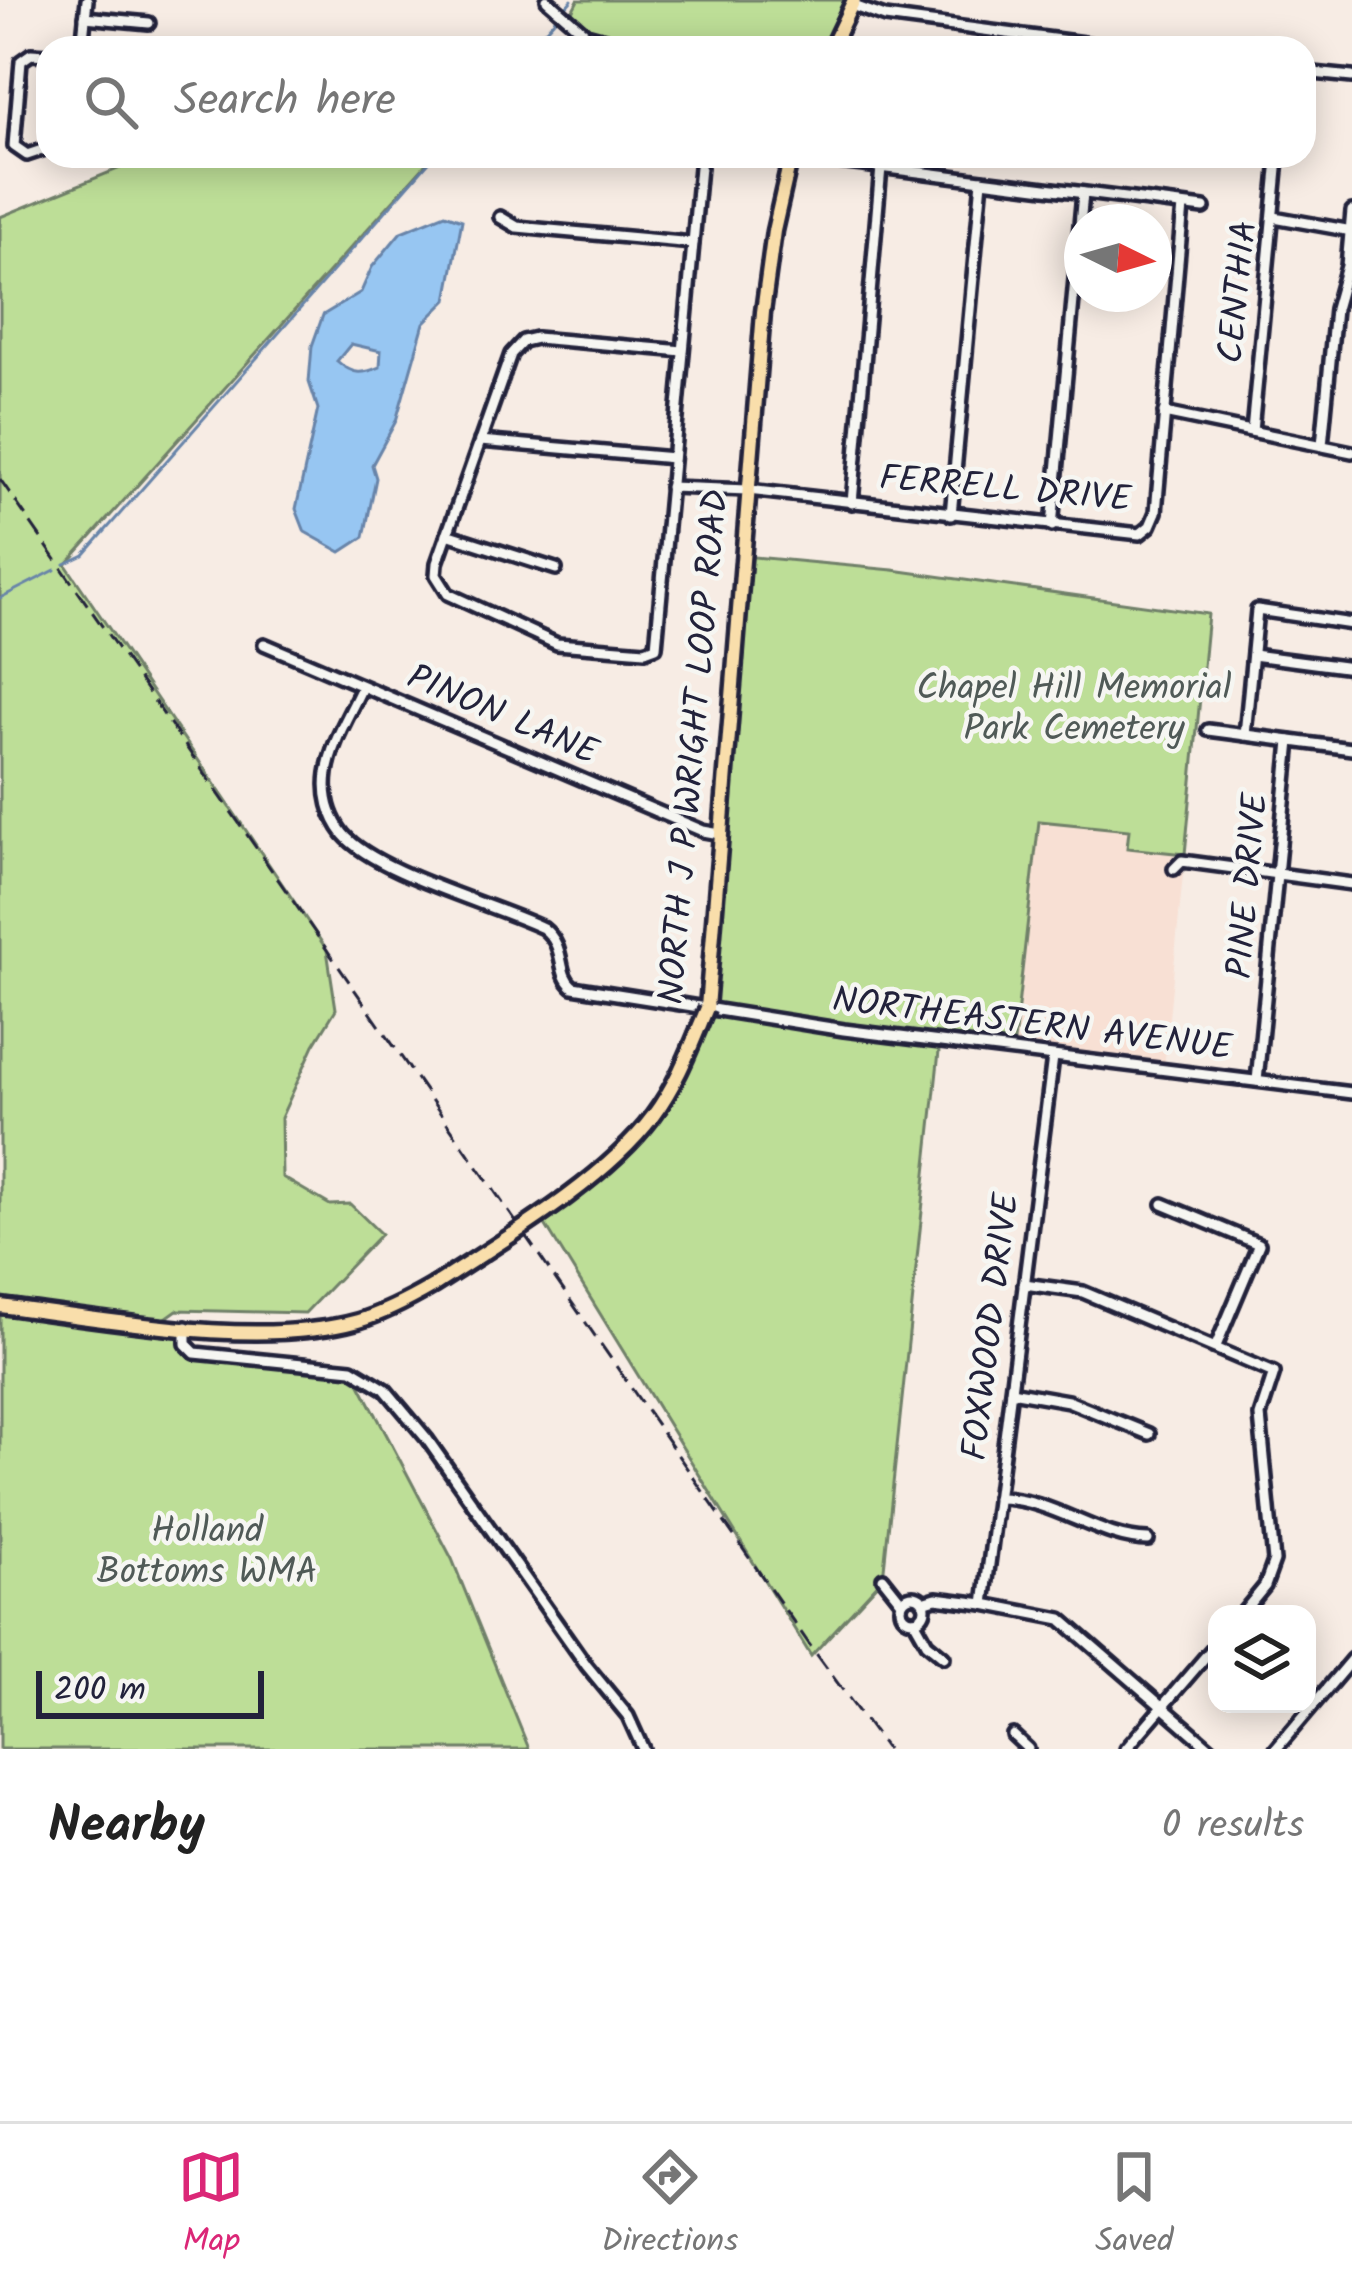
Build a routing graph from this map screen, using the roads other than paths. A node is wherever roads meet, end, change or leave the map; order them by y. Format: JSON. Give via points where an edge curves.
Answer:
{"nodes":[{"id":1,"x":87,"y":0,"type":"edge"},
{"id":2,"x":853,"y":2,"type":"edge"},
{"id":3,"x":552,"y":4,"type":"edge"},
{"id":4,"x":85,"y":17,"type":"junction"},
{"id":5,"x":149,"y":23,"type":"dead end"},
{"id":6,"x":586,"y":34,"type":"joint"},
{"id":7,"x":83,"y":36,"type":"edge"},
{"id":8,"x":593,"y":36,"type":"edge"},
{"id":9,"x":837,"y":36,"type":"edge"},
{"id":10,"x":1030,"y":36,"type":"edge"},
{"id":11,"x":36,"y":55,"type":"edge"},
{"id":12,"x":1316,"y":73,"type":"edge"},
{"id":13,"x":1352,"y":77,"type":"edge"},
{"id":14,"x":36,"y":152,"type":"edge"},
{"id":15,"x":699,"y":168,"type":"edge"},
{"id":16,"x":789,"y":168,"type":"edge"},
{"id":17,"x":881,"y":168,"type":"edge"},
{"id":18,"x":889,"y":168,"type":"edge"},
{"id":19,"x":1277,"y":168,"type":"edge"},
{"id":20,"x":982,"y":180,"type":"junction"},
{"id":21,"x":1083,"y":193,"type":"junction"},
{"id":22,"x":1183,"y":206,"type":"junction"},
{"id":23,"x":1204,"y":208,"type":"dead end"},
{"id":24,"x":1352,"y":211,"type":"edge"},
{"id":25,"x":500,"y":217,"type":"dead end"},
{"id":26,"x":1274,"y":217,"type":"junction"},
{"id":27,"x":1351,"y":231,"type":"edge"},
{"id":28,"x":692,"y":243,"type":"junction"},
{"id":29,"x":683,"y":351,"type":"junction"},
{"id":30,"x":1164,"y":413,"type":"junction"},
{"id":31,"x":1252,"y":431,"type":"junction"},
{"id":32,"x":480,"y":441,"type":"junction"},
{"id":33,"x":1322,"y":445,"type":"junction"},
{"id":34,"x":1352,"y":452,"type":"edge"},
{"id":35,"x":673,"y":458,"type":"junction"},
{"id":36,"x":670,"y":487,"type":"junction"},
{"id":37,"x":748,"y":490,"type":"junction"},
{"id":38,"x":852,"y":503,"type":"junction"},
{"id":39,"x":952,"y":514,"type":"junction"},
{"id":40,"x":1052,"y":526,"type":"junction"},
{"id":41,"x":447,"y":534,"type":"junction"},
{"id":42,"x":556,"y":569,"type":"dead end"},
{"id":43,"x":1352,"y":624,"type":"edge"},
{"id":44,"x":264,"y":644,"type":"dead end"},
{"id":45,"x":1253,"y":656,"type":"junction"},
{"id":46,"x":1352,"y":668,"type":"edge"},
{"id":47,"x":362,"y":687,"type":"junction"},
{"id":48,"x":1208,"y":730,"type":"dead end"},
{"id":49,"x":1245,"y":735,"type":"junction"},
{"id":50,"x":1290,"y":741,"type":"junction"},
{"id":51,"x":1352,"y":749,"type":"edge"},
{"id":52,"x":720,"y":834,"type":"junction"},
{"id":53,"x":1174,"y":869,"type":"dead end"},
{"id":54,"x":1276,"y":874,"type":"junction"},
{"id":55,"x":1352,"y":884,"type":"edge"},
{"id":56,"x":706,"y":1008,"type":"junction"},
{"id":57,"x":1053,"y":1057,"type":"junction"},
{"id":58,"x":1257,"y":1081,"type":"junction"},
{"id":59,"x":1352,"y":1093,"type":"edge"},
{"id":60,"x":1163,"y":1204,"type":"dead end"},
{"id":61,"x":1024,"y":1284,"type":"junction"},
{"id":62,"x":0,"y":1306,"type":"edge"},
{"id":63,"x":187,"y":1327,"type":"junction"},
{"id":64,"x":1216,"y":1346,"type":"junction"},
{"id":65,"x":1011,"y":1391,"type":"junction"},
{"id":66,"x":1149,"y":1434,"type":"dead end"},
{"id":67,"x":997,"y":1498,"type":"junction"},
{"id":68,"x":1148,"y":1540,"type":"dead end"},
{"id":69,"x":1274,"y":1561,"type":"junction"},
{"id":70,"x":1292,"y":1561,"type":"dead end"},
{"id":71,"x":883,"y":1578,"type":"dead end"},
{"id":72,"x":902,"y":1602,"type":"junction"},
{"id":73,"x":923,"y":1602,"type":"junction"},
{"id":74,"x":984,"y":1604,"type":"junction"},
{"id":75,"x":1249,"y":1605,"type":"edge"},
{"id":76,"x":914,"y":1620,"type":"junction"},
{"id":77,"x":1208,"y":1654,"type":"edge"},
{"id":78,"x":944,"y":1657,"type":"dead end"},
{"id":79,"x":1352,"y":1659,"type":"edge"},
{"id":80,"x":1163,"y":1706,"type":"junction"},
{"id":81,"x":1013,"y":1735,"type":"dead end"},
{"id":82,"x":643,"y":1749,"type":"edge"},
{"id":83,"x":1028,"y":1749,"type":"edge"},
{"id":84,"x":1126,"y":1749,"type":"edge"},
{"id":85,"x":1211,"y":1749,"type":"edge"},
{"id":86,"x":1276,"y":1749,"type":"edge"}],
"edges":[{"from":1,"to":4,"type":"street"},
{"from":2,"to":9,"type":"main road"},
{"from":2,"to":10,"type":"street","via":[[885,17]]},
{"from":3,"to":6,"type":"street"},
{"from":4,"to":5,"type":"street"},
{"from":4,"to":7,"type":"street"},
{"from":6,"to":8,"type":"street"},
{"from":11,"to":14,"type":"street","via":[[22,62],[14,146]]},
{"from":12,"to":13,"type":"street"},
{"from":15,"to":28,"type":"street"},
{"from":16,"to":37,"type":"main road","name":"NORTH J P WRIGHT LOOP ROAD","via":[[767,280]]},
{"from":17,"to":38,"type":"street"},
{"from":18,"to":20,"type":"street"},
{"from":19,"to":26,"type":"street","name":"CENTHIA"},
{"from":20,"to":21,"type":"street"},
{"from":20,"to":39,"type":"street"},
{"from":21,"to":22,"type":"street"},
{"from":21,"to":40,"type":"street"},
{"from":22,"to":23,"type":"street"},
{"from":22,"to":30,"type":"street","name":"FERRELL DRIVE"},
{"from":24,"to":27,"type":"street"},
{"from":25,"to":28,"type":"street","via":[[518,227]]},
{"from":26,"to":27,"type":"street"},
{"from":26,"to":31,"type":"street","name":"CENTHIA"},
{"from":27,"to":33,"type":"street"},
{"from":28,"to":29,"type":"street"},
{"from":29,"to":32,"type":"street","via":[[523,341]]},
{"from":29,"to":35,"type":"street"},
{"from":30,"to":31,"type":"street"},
{"from":30,"to":40,"type":"street","name":"FERRELL DRIVE","via":[[1156,512],[1146,530]]},
{"from":31,"to":33,"type":"street"},
{"from":32,"to":35,"type":"street"},
{"from":32,"to":41,"type":"street"},
{"from":33,"to":34,"type":"street"},
{"from":35,"to":36,"type":"street"},
{"from":36,"to":37,"type":"street","name":"FERRELL DRIVE"},
{"from":36,"to":41,"type":"street","via":[[656,647],[645,651],[557,644],[448,594],[436,575]]},
{"from":37,"to":38,"type":"street","name":"FERRELL DRIVE"},
{"from":37,"to":52,"type":"main road","name":"NORTH J P WRIGHT LOOP ROAD"},
{"from":38,"to":39,"type":"street","name":"FERRELL DRIVE"},
{"from":39,"to":40,"type":"street","name":"FERRELL DRIVE"},
{"from":41,"to":42,"type":"street"},
{"from":43,"to":45,"type":"street","via":[[1257,610]]},
{"from":44,"to":47,"type":"street","name":"PINON LANE"},
{"from":45,"to":46,"type":"street"},
{"from":45,"to":49,"type":"street"},
{"from":47,"to":52,"type":"street","name":"PINON LANE"},
{"from":47,"to":56,"type":"street","name":"NORTHEASTERN AVENUE","via":[[327,777],[331,811],[353,843],[543,928],[559,946],[573,987]]},
{"from":48,"to":49,"type":"street"},
{"from":49,"to":50,"type":"street"},
{"from":50,"to":51,"type":"street"},
{"from":50,"to":54,"type":"street","name":"PINE DRIVE"},
{"from":52,"to":56,"type":"main road","name":"NORTH J P WRIGHT LOOP ROAD"},
{"from":53,"to":54,"type":"street","via":[[1182,861]]},
{"from":54,"to":55,"type":"street"},
{"from":54,"to":58,"type":"street","name":"PINE DRIVE"},
{"from":56,"to":57,"type":"street","name":"NORTHEASTERN AVENUE"},
{"from":56,"to":63,"type":"main road","name":"NORTH J P WRIGHT LOOP ROAD","bridge":true,"via":[[679,1076],[635,1137],[433,1286],[330,1327]]},
{"from":57,"to":58,"type":"street","name":"NORTHEASTERN AVENUE"},
{"from":57,"to":61,"type":"street","name":"FOXWOOD DRIVE"},
{"from":58,"to":59,"type":"street","name":"NORTHEASTERN AVENUE"},
{"from":60,"to":64,"type":"street","via":[[1259,1244]]},
{"from":61,"to":64,"type":"street","via":[[1083,1292]]},
{"from":61,"to":65,"type":"street","name":"FOXWOOD DRIVE"},
{"from":62,"to":63,"type":"main road","name":"NORTH J P WRIGHT LOOP ROAD"},
{"from":63,"to":82,"type":"street","via":[[195,1353],[352,1370],[385,1389],[628,1716]]},
{"from":64,"to":69,"type":"street","via":[[1274,1373],[1260,1417]]},
{"from":65,"to":66,"type":"street","via":[[1068,1401]]},
{"from":65,"to":67,"type":"street","name":"FOXWOOD DRIVE"},
{"from":67,"to":68,"type":"street"},
{"from":67,"to":74,"type":"street","name":"FOXWOOD DRIVE"},
{"from":69,"to":70,"type":"street"},
{"from":69,"to":75,"type":"street"},
{"from":71,"to":72,"type":"street"},
{"from":72,"to":73,"type":"street"},
{"from":72,"to":76,"type":"street","via":[[902,1614]]},
{"from":73,"to":74,"type":"street"},
{"from":73,"to":76,"type":"street"},
{"from":74,"to":80,"type":"street","via":[[1061,1619]]},
{"from":76,"to":78,"type":"street"},
{"from":77,"to":80,"type":"street"},
{"from":79,"to":86,"type":"street"},
{"from":80,"to":84,"type":"street"},
{"from":80,"to":85,"type":"street"},
{"from":81,"to":83,"type":"street"}]}
